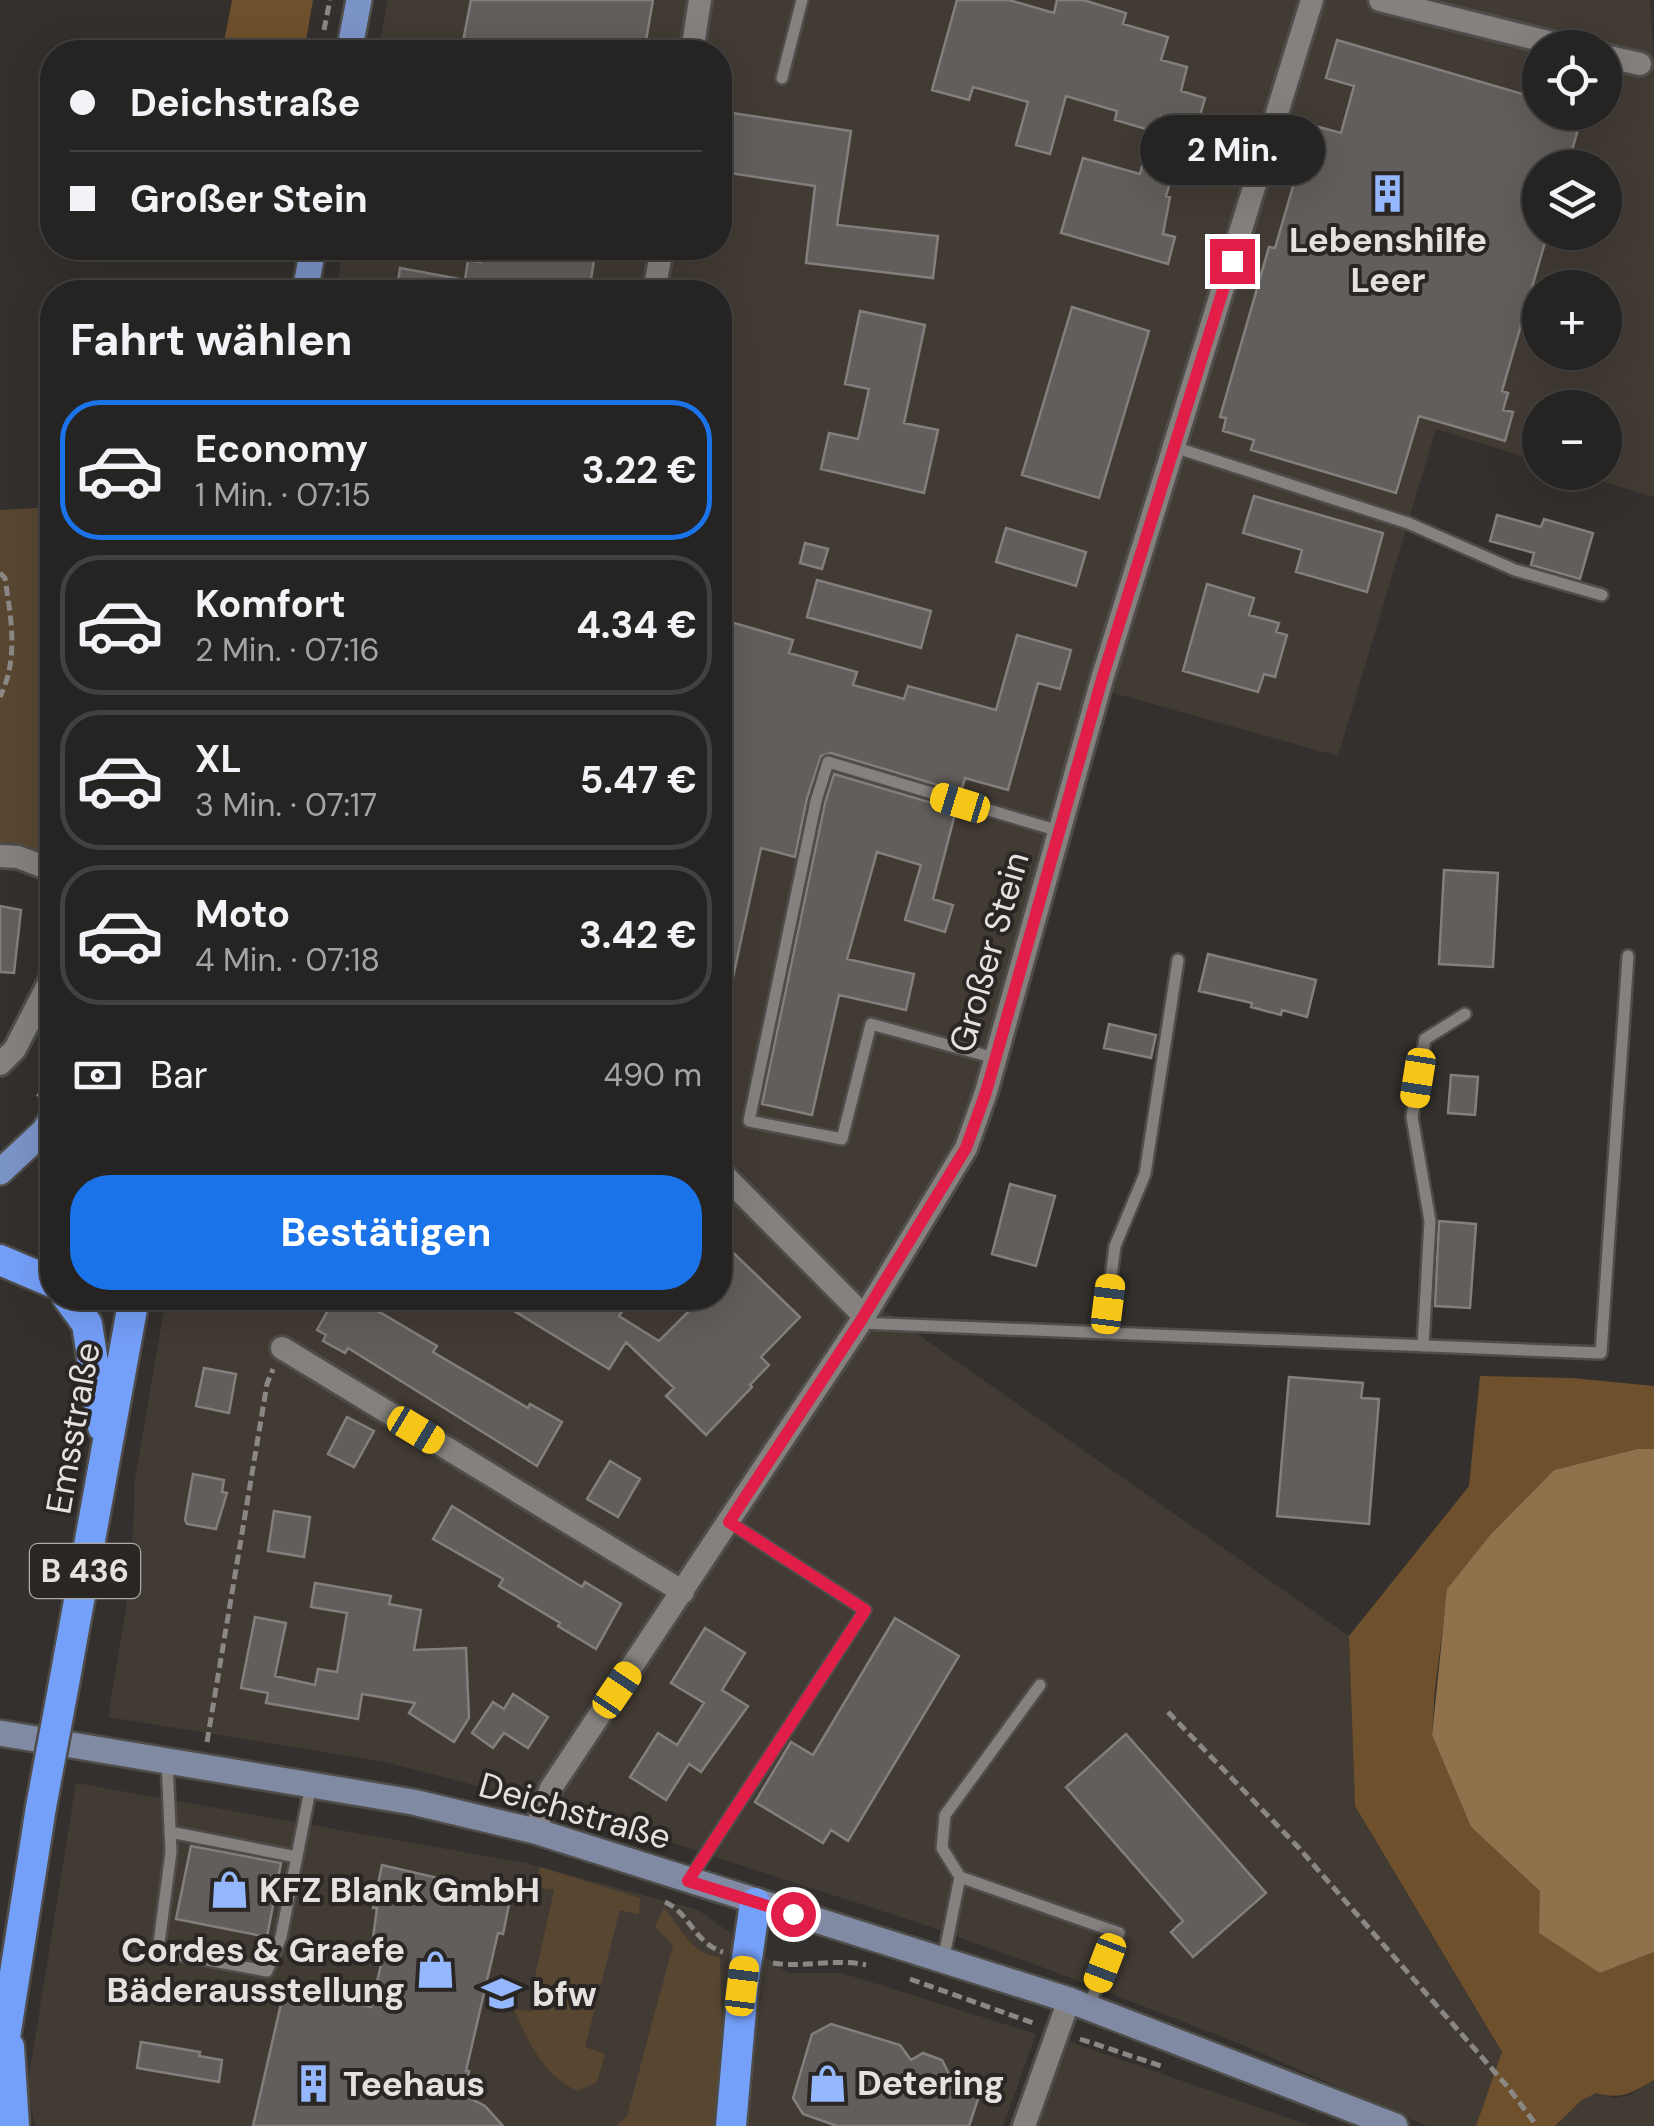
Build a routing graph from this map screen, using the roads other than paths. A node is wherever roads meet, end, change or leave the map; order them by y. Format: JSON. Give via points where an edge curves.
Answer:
{"nodes":[{"id":1,"x":358,"y":0,"type":"edge"},
{"id":2,"x":700,"y":0,"type":"edge"},
{"id":3,"x":802,"y":0,"type":"edge"},
{"id":4,"x":1312,"y":0,"type":"edge"},
{"id":5,"x":1380,"y":0,"type":"edge"},
{"id":6,"x":1522,"y":36,"type":"edge"},
{"id":7,"x":351,"y":40,"type":"edge"},
{"id":8,"x":694,"y":40,"type":"edge"},
{"id":9,"x":1622,"y":60,"type":"edge"},
{"id":10,"x":1640,"y":64,"type":"dead end"},
{"id":11,"x":782,"y":78,"type":"dead end"},
{"id":12,"x":1174,"y":447,"type":"junction"},
{"id":13,"x":1602,"y":595,"type":"dead end"},
{"id":14,"x":1059,"y":831,"type":"junction"},
{"id":15,"x":0,"y":856,"type":"edge"},
{"id":16,"x":40,"y":865,"type":"edge"},
{"id":17,"x":1628,"y":956,"type":"dead end"},
{"id":18,"x":1178,"y":960,"type":"dead end"},
{"id":19,"x":40,"y":1000,"type":"edge"},
{"id":20,"x":1465,"y":1014,"type":"dead end"},
{"id":21,"x":995,"y":1058,"type":"junction"},
{"id":22,"x":0,"y":1064,"type":"edge"},
{"id":23,"x":40,"y":1135,"type":"edge"},
{"id":24,"x":0,"y":1172,"type":"edge"},
{"id":25,"x":732,"y":1184,"type":"edge"},
{"id":26,"x":0,"y":1260,"type":"edge"},
{"id":27,"x":40,"y":1277,"type":"edge"},
{"id":28,"x":77,"y":1310,"type":"edge"},
{"id":29,"x":132,"y":1310,"type":"edge"},
{"id":30,"x":862,"y":1319,"type":"junction"},
{"id":31,"x":1104,"y":1332,"type":"junction"},
{"id":32,"x":1423,"y":1346,"type":"junction"},
{"id":33,"x":282,"y":1348,"type":"road end"},
{"id":34,"x":108,"y":1454,"type":"junction"},
{"id":35,"x":729,"y":1522,"type":"junction"},
{"id":36,"x":683,"y":1592,"type":"junction"},
{"id":37,"x":1040,"y":1684,"type":"dead end"},
{"id":38,"x":0,"y":1733,"type":"edge"},
{"id":39,"x":167,"y":1761,"type":"junction"},
{"id":40,"x":311,"y":1785,"type":"junction"},
{"id":41,"x":535,"y":1831,"type":"junction"},
{"id":42,"x":170,"y":1832,"type":"junction"},
{"id":43,"x":297,"y":1857,"type":"junction"},
{"id":44,"x":960,"y":1877,"type":"junction"},
{"id":45,"x":688,"y":1881,"type":"junction"},
{"id":46,"x":755,"y":1903,"type":"junction"},
{"id":47,"x":944,"y":1961,"type":"junction"},
{"id":48,"x":1078,"y":2004,"type":"junction"},
{"id":49,"x":8,"y":2024,"type":"junction"},
{"id":50,"x":0,"y":2068,"type":"edge"},
{"id":51,"x":14,"y":2126,"type":"edge"},
{"id":52,"x":730,"y":2126,"type":"edge"},
{"id":53,"x":1024,"y":2126,"type":"edge"},
{"id":54,"x":1395,"y":2126,"type":"edge"}],
"edges":[{"from":1,"to":7,"type":"main road"},
{"from":2,"to":8,"type":"street"},
{"from":3,"to":11,"type":"lane"},
{"from":4,"to":12,"type":"street","name":"Großer Stein"},
{"from":5,"to":6,"type":"street"},
{"from":9,"to":10,"type":"street"},
{"from":12,"to":13,"type":"lane"},
{"from":12,"to":14,"type":"street","name":"Großer Stein"},
{"from":14,"to":21,"type":"street","name":"Großer Stein"},
{"from":14,"to":21,"type":"lane","via":[[828,762],[748,1121],[842,1139],[871,1024]]},
{"from":15,"to":16,"type":"street"},
{"from":17,"to":32,"type":"lane","via":[[1602,1353]]},
{"from":18,"to":31,"type":"lane","via":[[1146,1174],[1115,1246]]},
{"from":19,"to":22,"type":"street"},
{"from":20,"to":32,"type":"lane","via":[[1425,1040],[1412,1117],[1430,1220]]},
{"from":21,"to":30,"type":"street","name":"Großer Stein","via":[[966,1148]]},
{"from":23,"to":24,"type":"main road"},
{"from":25,"to":30,"type":"street"},
{"from":26,"to":27,"type":"highway"},
{"from":28,"to":34,"type":"highway","via":[[87,1324]]},
{"from":29,"to":34,"type":"highway","name":"Emsstraße","number":"B 436"},
{"from":30,"to":31,"type":"lane"},
{"from":30,"to":35,"type":"street","name":"Großer Stein"},
{"from":31,"to":32,"type":"lane"},
{"from":33,"to":36,"type":"street"},
{"from":34,"to":49,"type":"highway","name":"Emsstraße","number":"B 436","bridge":true},
{"from":35,"to":36,"type":"street","name":"Großer Stein"},
{"from":35,"to":45,"type":"lane","via":[[865,1610]]},
{"from":36,"to":41,"type":"street","name":"Großer Stein","via":[[550,1788]]},
{"from":37,"to":44,"type":"lane","via":[[945,1815],[942,1848]]},
{"from":38,"to":39,"type":"main road","name":"Deichstraße"},
{"from":39,"to":40,"type":"main road","name":"Deichstraße"},
{"from":39,"to":42,"type":"lane"},
{"from":40,"to":41,"type":"main road","name":"Deichstraße"},
{"from":40,"to":43,"type":"lane"},
{"from":41,"to":45,"type":"main road","name":"Deichstraße"},
{"from":42,"to":43,"type":"lane"},
{"from":42,"to":43,"type":"lane","via":[[158,1950],[267,1971]]},
{"from":44,"to":47,"type":"lane"},
{"from":44,"to":48,"type":"lane","via":[[1119,1933]]},
{"from":45,"to":46,"type":"main road","name":"Deichstraße"},
{"from":46,"to":47,"type":"main road","name":"Deichstraße"},
{"from":46,"to":52,"type":"highway"},
{"from":47,"to":48,"type":"main road","name":"Deichstraße"},
{"from":48,"to":53,"type":"street","via":[[1057,2032]]},
{"from":48,"to":54,"type":"main road","name":"Deichstraße"},
{"from":49,"to":50,"type":"highway","number":"B 436"},
{"from":49,"to":51,"type":"highway"}]}
